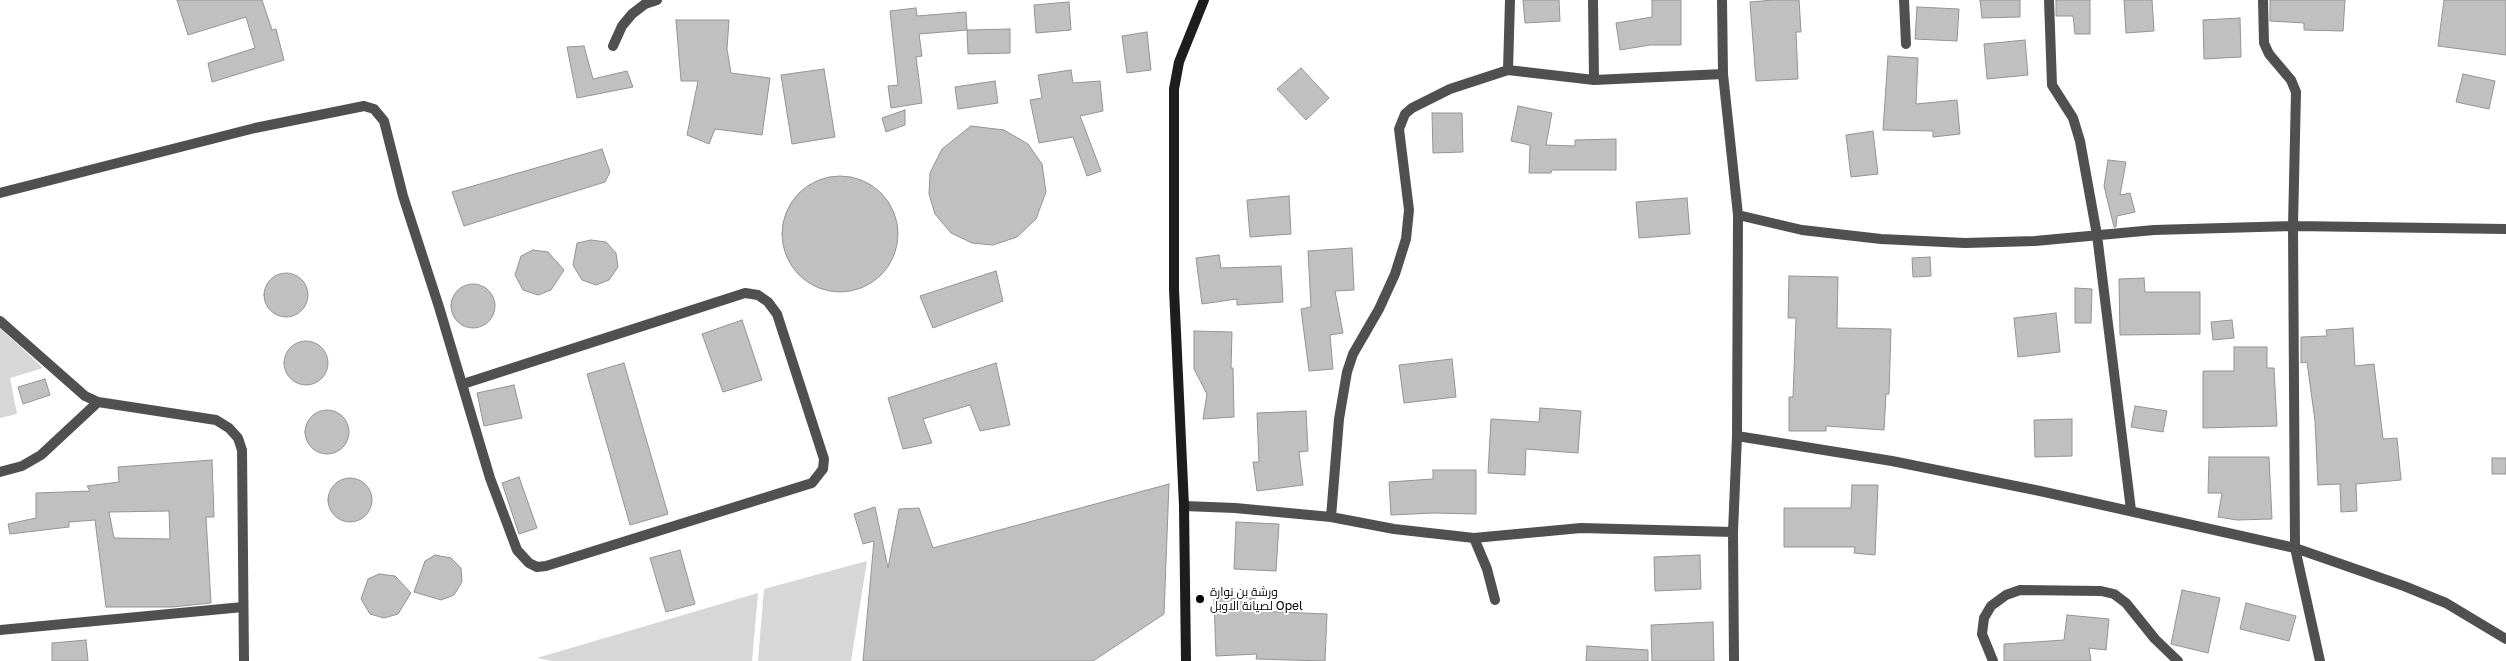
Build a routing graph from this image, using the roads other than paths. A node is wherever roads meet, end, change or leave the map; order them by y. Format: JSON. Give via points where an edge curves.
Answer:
{"nodes":[{"id":1,"x":657,"y":0,"type":"edge"},
{"id":2,"x":1204,"y":0,"type":"edge"},
{"id":3,"x":1510,"y":0,"type":"edge"},
{"id":4,"x":1593,"y":0,"type":"edge"},
{"id":5,"x":1722,"y":0,"type":"edge"},
{"id":6,"x":1904,"y":0,"type":"edge"},
{"id":7,"x":2050,"y":0,"type":"edge"},
{"id":8,"x":2263,"y":0,"type":"edge"},
{"id":9,"x":1906,"y":44,"type":"dead end"},
{"id":10,"x":613,"y":46,"type":"dead end"},
{"id":11,"x":1508,"y":70,"type":"junction"},
{"id":12,"x":1723,"y":74,"type":"junction"},
{"id":13,"x":1594,"y":80,"type":"junction"},
{"id":14,"x":0,"y":193,"type":"edge"},
{"id":15,"x":1738,"y":216,"type":"junction"},
{"id":16,"x":2293,"y":226,"type":"junction"},
{"id":17,"x":2506,"y":229,"type":"edge"},
{"id":18,"x":2097,"y":235,"type":"junction"},
{"id":19,"x":0,"y":321,"type":"edge"},
{"id":20,"x":463,"y":384,"type":"junction"},
{"id":21,"x":98,"y":402,"type":"junction"},
{"id":22,"x":1737,"y":436,"type":"junction"},
{"id":23,"x":0,"y":472,"type":"edge"},
{"id":24,"x":1184,"y":506,"type":"junction"},
{"id":25,"x":2131,"y":510,"type":"junction"},
{"id":26,"x":1331,"y":517,"type":"junction"},
{"id":27,"x":1733,"y":532,"type":"junction"},
{"id":28,"x":1474,"y":538,"type":"junction"},
{"id":29,"x":2295,"y":548,"type":"junction"},
{"id":30,"x":1495,"y":600,"type":"dead end"},
{"id":31,"x":243,"y":606,"type":"junction"},
{"id":32,"x":0,"y":630,"type":"edge"},
{"id":33,"x":2506,"y":638,"type":"edge"},
{"id":34,"x":244,"y":661,"type":"edge"},
{"id":35,"x":1186,"y":661,"type":"edge"},
{"id":36,"x":1734,"y":661,"type":"edge"},
{"id":37,"x":1993,"y":661,"type":"edge"},
{"id":38,"x":2178,"y":661,"type":"edge"},
{"id":39,"x":2320,"y":661,"type":"edge"}],
"edges":[{"from":1,"to":10,"type":"street","via":[[632,14]]},
{"from":2,"to":24,"type":"street","via":[[1179,62],[1174,89],[1174,289]]},
{"from":3,"to":11,"type":"street"},
{"from":4,"to":13,"type":"street"},
{"from":5,"to":12,"type":"street"},
{"from":6,"to":9,"type":"street"},
{"from":7,"to":18,"type":"street","via":[[2052,85],[2078,129]]},
{"from":8,"to":16,"type":"street","via":[[2264,43],[2296,92]]},
{"from":11,"to":13,"type":"street"},
{"from":11,"to":26,"type":"street","via":[[1424,101],[1412,108],[1401,121],[1400,138],[1409,210],[1406,239],[1380,309],[1353,354],[1347,372],[1339,419]]},
{"from":12,"to":13,"type":"street"},
{"from":12,"to":15,"type":"street"},
{"from":14,"to":20,"type":"street","via":[[255,128],[364,106],[374,109],[384,122]]},
{"from":15,"to":18,"type":"street","via":[[1802,230],[1881,239],[1965,242]]},
{"from":15,"to":22,"type":"street"},
{"from":16,"to":17,"type":"street"},
{"from":16,"to":18,"type":"street"},
{"from":16,"to":29,"type":"street"},
{"from":18,"to":25,"type":"street"},
{"from":19,"to":21,"type":"street","via":[[74,388]]},
{"from":20,"to":20,"type":"street","via":[[490,478],[517,550],[522,558],[537,567],[812,484],[823,469],[824,459],[777,314],[758,295],[745,292]]},
{"from":21,"to":23,"type":"street","via":[[41,455],[22,466]]},
{"from":21,"to":31,"type":"street","via":[[216,420],[238,438],[242,450]]},
{"from":22,"to":25,"type":"street","via":[[1892,461]]},
{"from":22,"to":27,"type":"street"},
{"from":24,"to":26,"type":"street"},
{"from":24,"to":35,"type":"street"},
{"from":25,"to":29,"type":"street"},
{"from":26,"to":28,"type":"street","via":[[1394,529]]},
{"from":27,"to":28,"type":"street","via":[[1581,528]]},
{"from":27,"to":36,"type":"street"},
{"from":28,"to":30,"type":"street"},
{"from":29,"to":33,"type":"street","via":[[2446,603]]},
{"from":29,"to":39,"type":"street"},
{"from":31,"to":32,"type":"street"},
{"from":31,"to":34,"type":"street"},
{"from":37,"to":38,"type":"street","via":[[1982,634],[1984,618],[1991,606],[2020,590],[2114,594]]}]}
